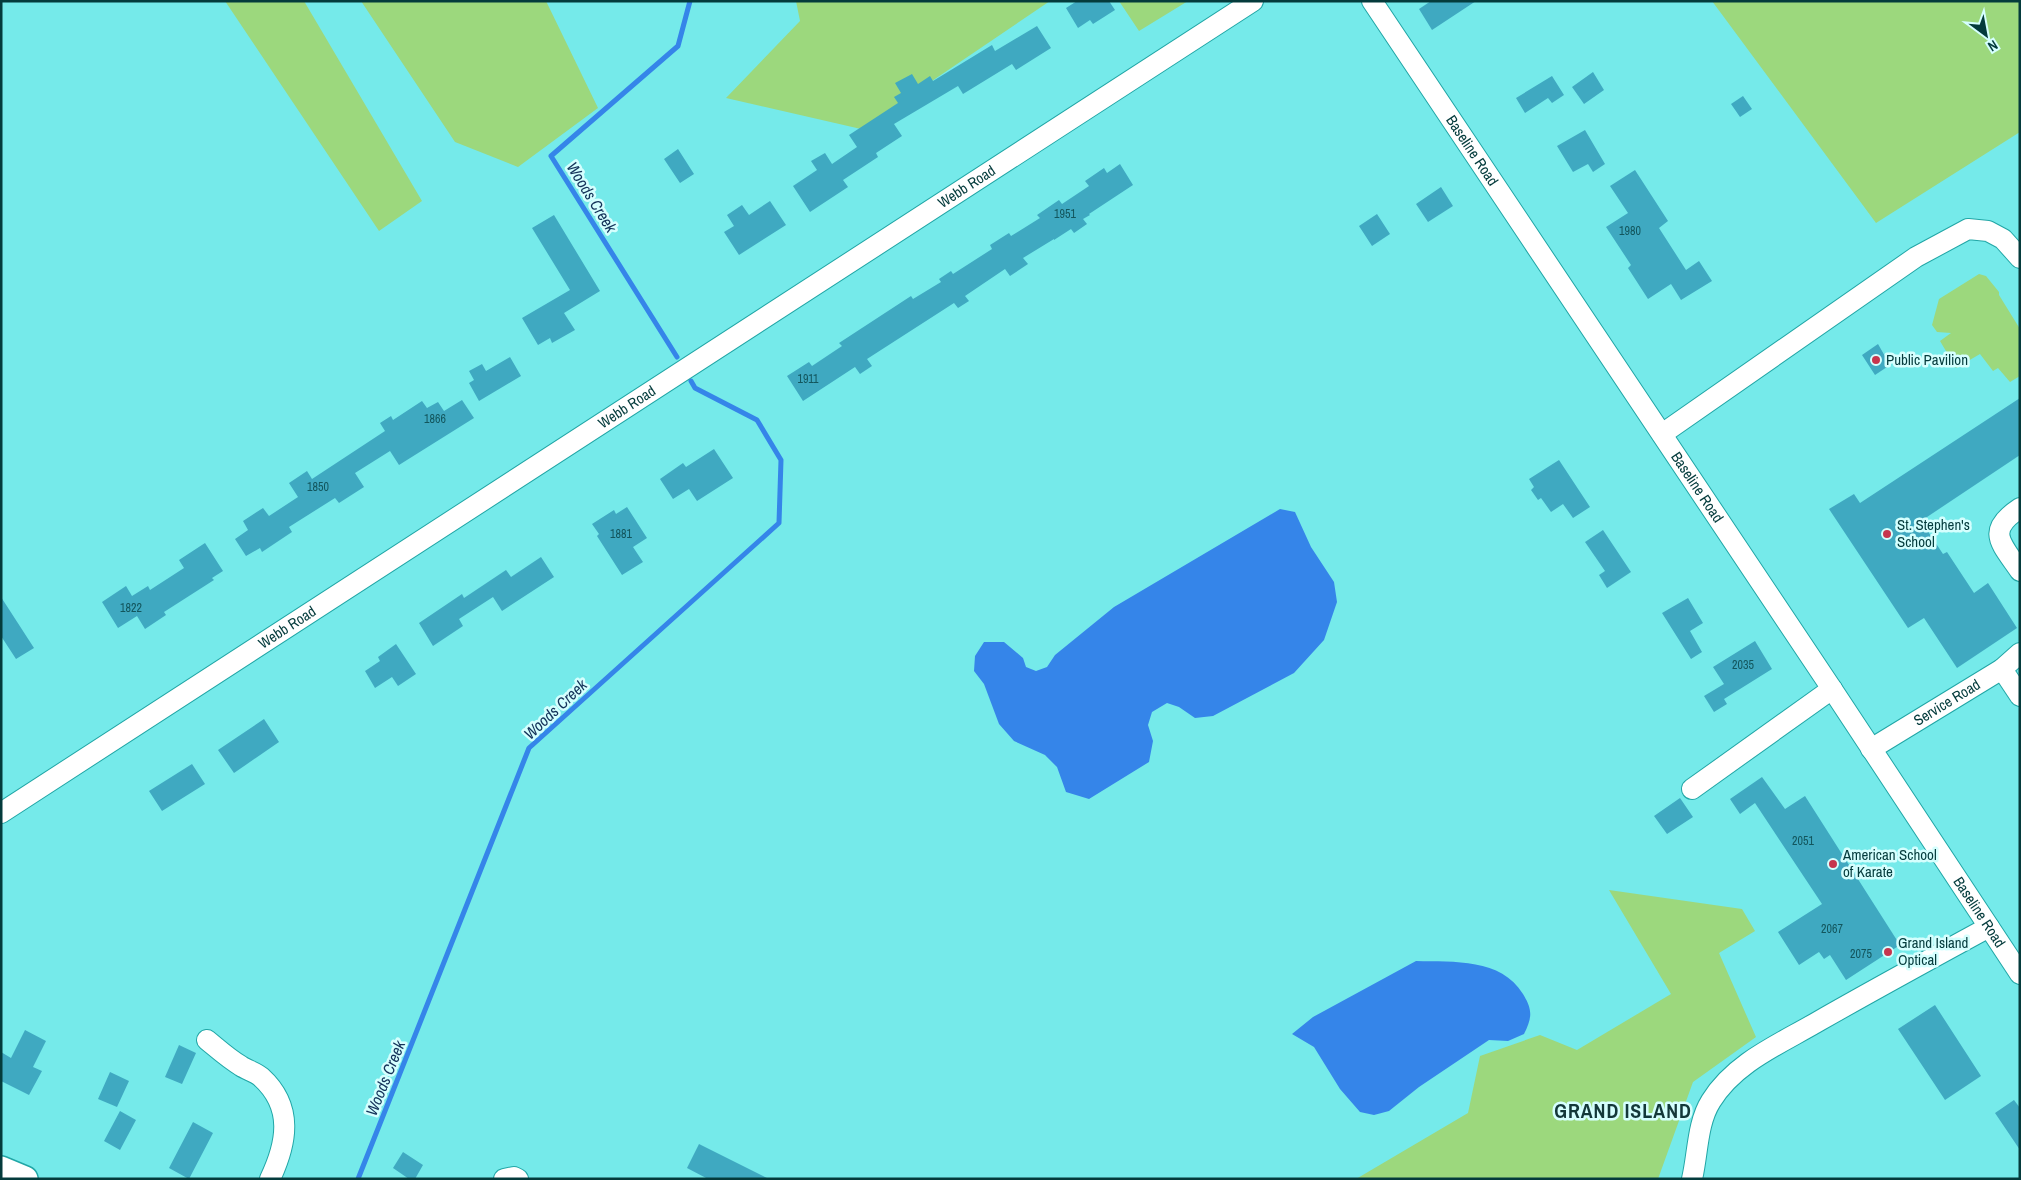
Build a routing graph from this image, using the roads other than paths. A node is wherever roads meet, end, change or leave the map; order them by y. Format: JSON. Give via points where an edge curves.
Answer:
{"nodes":[{"id":1,"x":1253,"y":1,"type":"edge"},
{"id":2,"x":1372,"y":1,"type":"edge"},
{"id":3,"x":2020,"y":258,"type":"edge"},
{"id":4,"x":1662,"y":434,"type":"junction"},
{"id":5,"x":2020,"y":508,"type":"edge"},
{"id":6,"x":2020,"y":571,"type":"edge"},
{"id":7,"x":2020,"y":653,"type":"edge"},
{"id":8,"x":2002,"y":669,"type":"junction"},
{"id":9,"x":1832,"y":689,"type":"junction"},
{"id":10,"x":2020,"y":696,"type":"edge"},
{"id":11,"x":1871,"y":749,"type":"junction"},
{"id":12,"x":1692,"y":789,"type":"dead end"},
{"id":13,"x":1,"y":813,"type":"edge"},
{"id":14,"x":1989,"y":927,"type":"junction"},
{"id":15,"x":2013,"y":950,"type":"edge"},
{"id":16,"x":2020,"y":974,"type":"edge"},
{"id":17,"x":207,"y":1040,"type":"dead end"},
{"id":18,"x":1,"y":1169,"type":"edge"},
{"id":19,"x":25,"y":1179,"type":"edge"},
{"id":20,"x":270,"y":1179,"type":"edge"},
{"id":21,"x":504,"y":1179,"type":"edge"},
{"id":22,"x":518,"y":1179,"type":"edge"},
{"id":23,"x":1692,"y":1179,"type":"edge"}],
"edges":[{"from":1,"to":13,"type":"street","name":"Webb Road"},
{"from":2,"to":4,"type":"street","name":"Baseline Road"},
{"from":3,"to":4,"type":"street","via":[[2004,239],[1988,230],[1968,229],[1916,257]]},
{"from":4,"to":9,"type":"street","name":"Baseline Road"},
{"from":5,"to":6,"type":"street","via":[[2004,518],[1999,529],[2000,542]]},
{"from":7,"to":8,"type":"street","name":"Service Road"},
{"from":8,"to":10,"type":"street"},
{"from":8,"to":11,"type":"street","name":"Service Road"},
{"from":9,"to":11,"type":"street","name":"Baseline Road"},
{"from":9,"to":12,"type":"street"},
{"from":11,"to":14,"type":"street","name":"Baseline Road"},
{"from":14,"to":15,"type":"street","name":"Baseline Road"},
{"from":14,"to":23,"type":"street","via":[[1732,1074],[1709,1103]]},
{"from":15,"to":16,"type":"street","name":"Baseline Road"},
{"from":17,"to":20,"type":"street","via":[[260,1076],[277,1094],[286,1122],[278,1161]]},
{"from":18,"to":19,"type":"main road"},
{"from":21,"to":22,"type":"street"}]}
